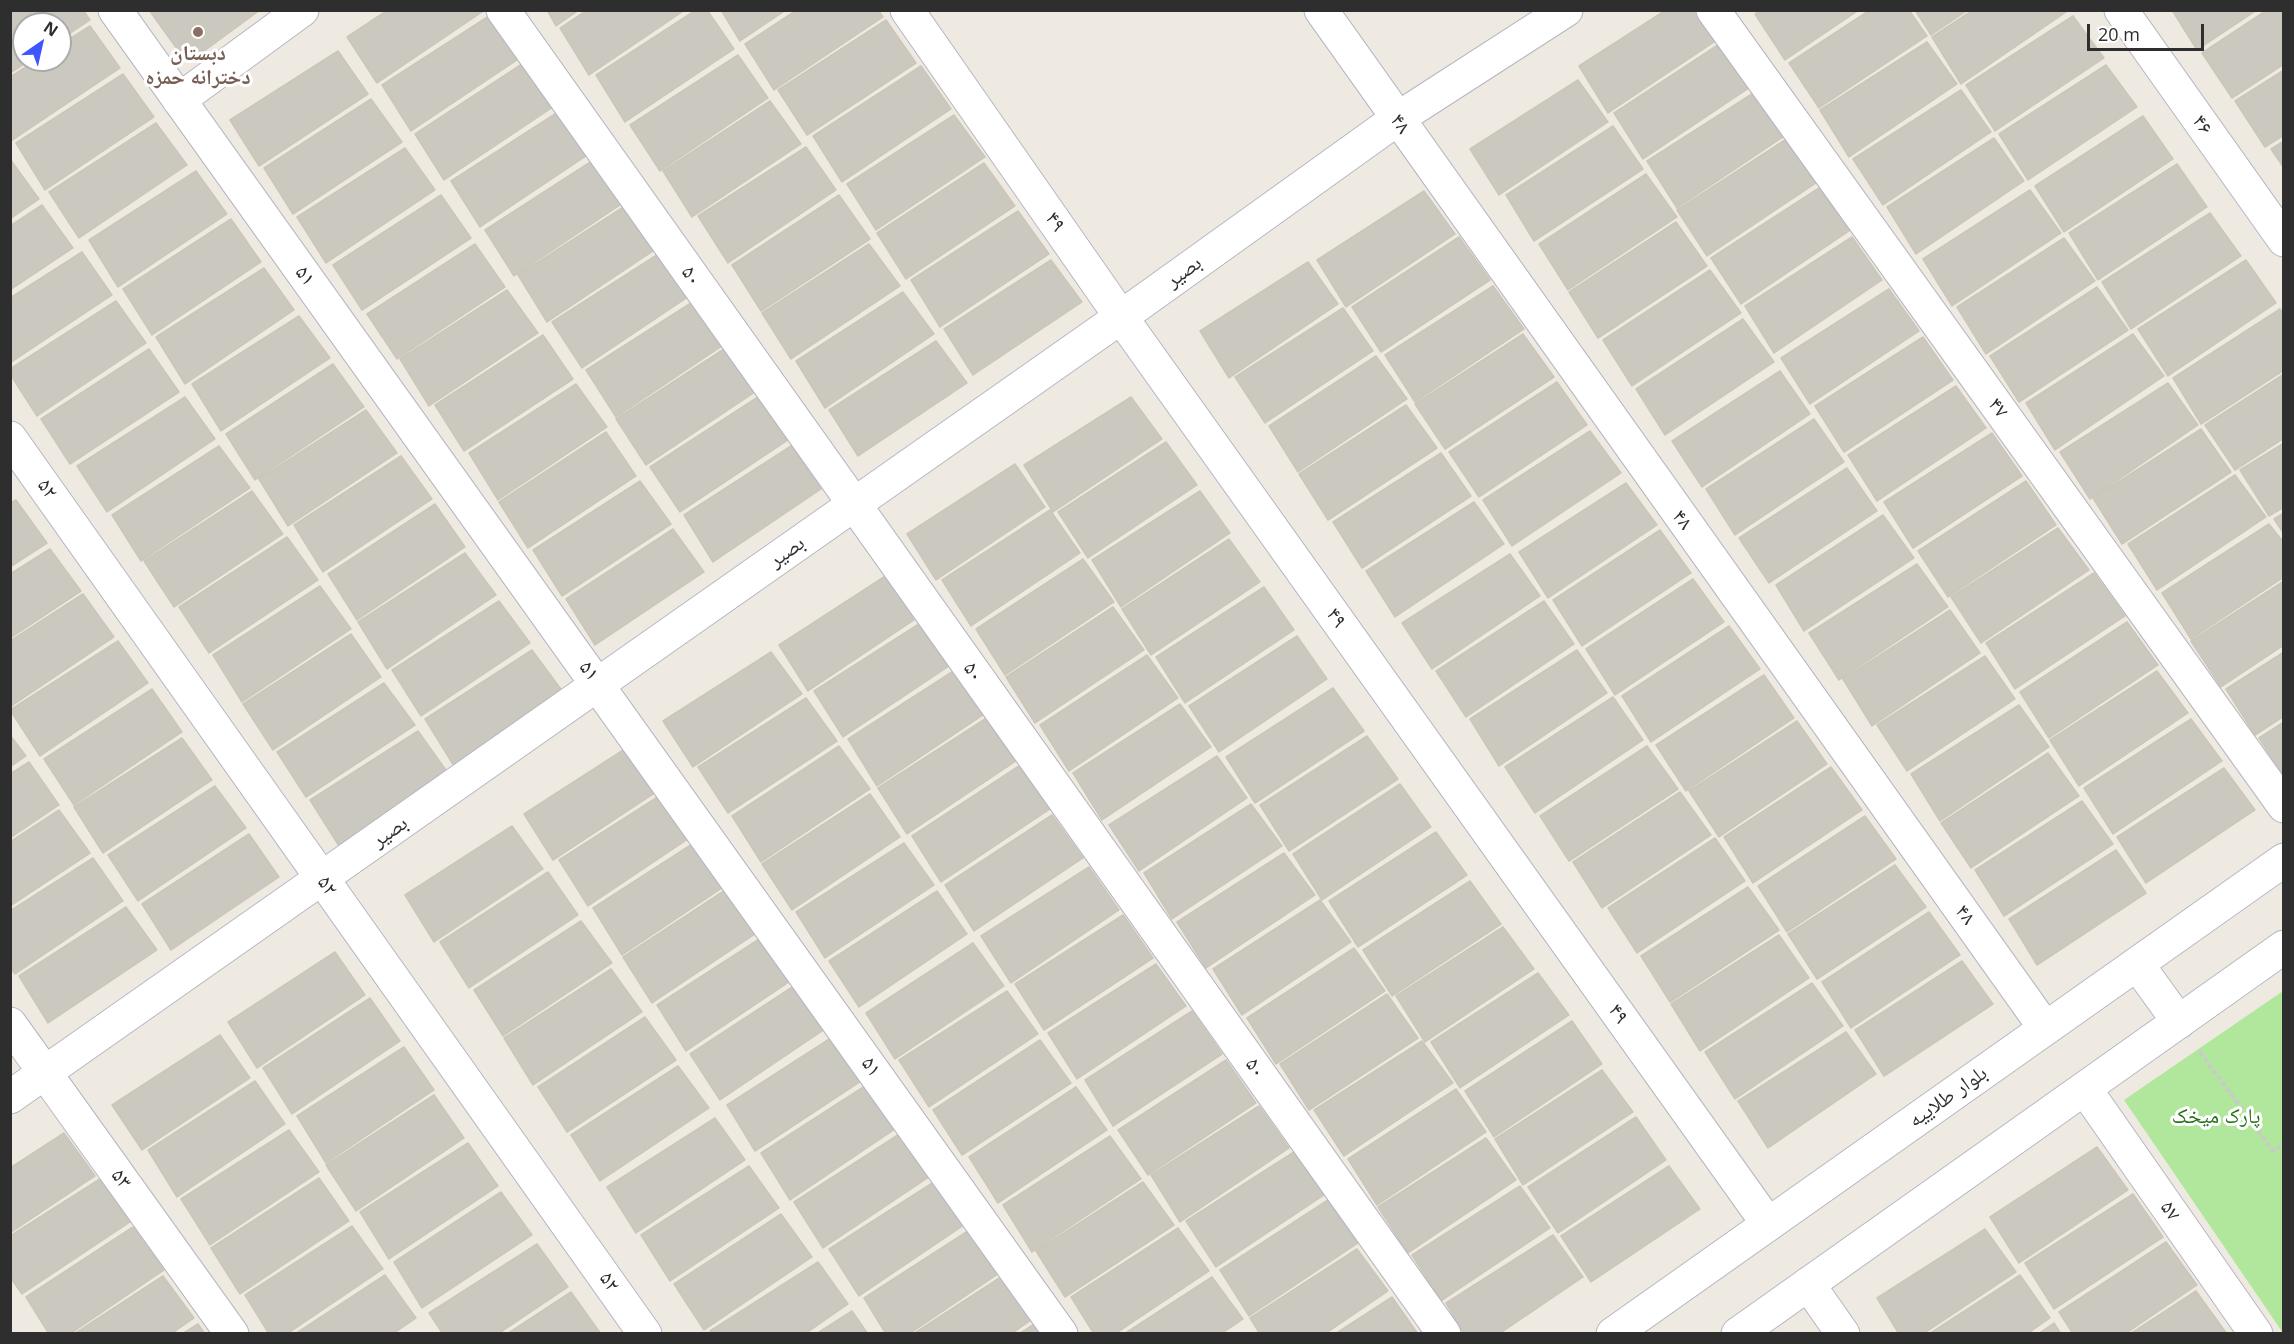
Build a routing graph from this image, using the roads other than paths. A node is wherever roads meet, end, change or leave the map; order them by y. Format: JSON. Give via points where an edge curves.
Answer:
{"nodes":[{"id":1,"x":115,"y":10,"type":"edge"},
{"id":2,"x":302,"y":10,"type":"edge"},
{"id":3,"x":503,"y":10,"type":"edge"},
{"id":4,"x":906,"y":10,"type":"edge"},
{"id":5,"x":1320,"y":10,"type":"edge"},
{"id":6,"x":1566,"y":10,"type":"edge"},
{"id":7,"x":1713,"y":10,"type":"edge"},
{"id":8,"x":2121,"y":10,"type":"edge"},
{"id":9,"x":179,"y":100,"type":"junction"},
{"id":10,"x":1396,"y":119,"type":"junction"},
{"id":11,"x":2283,"y":240,"type":"edge"},
{"id":12,"x":1121,"y":317,"type":"junction"},
{"id":13,"x":10,"y":438,"type":"edge"},
{"id":14,"x":854,"y":505,"type":"junction"},
{"id":15,"x":598,"y":684,"type":"junction"},
{"id":16,"x":2283,"y":806,"type":"edge"},
{"id":17,"x":2283,"y":860,"type":"edge"},
{"id":18,"x":322,"y":880,"type":"junction"},
{"id":19,"x":2283,"y":947,"type":"edge"},
{"id":20,"x":2137,"y":964,"type":"junction"},
{"id":21,"x":2179,"y":1022,"type":"junction"},
{"id":22,"x":10,"y":1024,"type":"edge"},
{"id":23,"x":2045,"y":1028,"type":"junction"},
{"id":24,"x":45,"y":1074,"type":"junction"},
{"id":25,"x":2085,"y":1089,"type":"junction"},
{"id":26,"x":10,"y":1097,"type":"edge"},
{"id":27,"x":1768,"y":1224,"type":"junction"},
{"id":28,"x":1808,"y":1284,"type":"junction"},
{"id":29,"x":232,"y":1334,"type":"edge"},
{"id":30,"x":645,"y":1334,"type":"edge"},
{"id":31,"x":1060,"y":1334,"type":"edge"},
{"id":32,"x":1444,"y":1334,"type":"edge"},
{"id":33,"x":1613,"y":1334,"type":"edge"},
{"id":34,"x":1738,"y":1334,"type":"edge"},
{"id":35,"x":1843,"y":1334,"type":"edge"},
{"id":36,"x":2256,"y":1334,"type":"edge"}],
"edges":[{"from":1,"to":9,"type":"street","name":"۵۱"},
{"from":2,"to":9,"type":"street"},
{"from":3,"to":14,"type":"street","name":"۵۰"},
{"from":4,"to":12,"type":"street","name":"۴۹"},
{"from":5,"to":10,"type":"street","name":"۴۸"},
{"from":6,"to":10,"type":"street","name":"بصیر"},
{"from":7,"to":16,"type":"street","name":"۴۷"},
{"from":8,"to":11,"type":"street","name":"۴۶"},
{"from":9,"to":15,"type":"street","name":"۵۱"},
{"from":10,"to":12,"type":"street","name":"بصیر"},
{"from":10,"to":23,"type":"street","name":"۴۸"},
{"from":12,"to":14,"type":"street","name":"بصیر"},
{"from":12,"to":27,"type":"street","name":"۴۹"},
{"from":13,"to":18,"type":"street","name":"۵۲"},
{"from":14,"to":15,"type":"street","name":"بصیر"},
{"from":14,"to":32,"type":"street","name":"۵۰"},
{"from":15,"to":18,"type":"street","name":"بصیر"},
{"from":15,"to":31,"type":"street","name":"۵۱"},
{"from":17,"to":20,"type":"street","name":"بلوار طلاییه"},
{"from":18,"to":24,"type":"street","name":"بصیر"},
{"from":18,"to":30,"type":"street","name":"۵۲"},
{"from":19,"to":21,"type":"street"},
{"from":20,"to":21,"type":"street"},
{"from":20,"to":23,"type":"street","name":"بلوار طلاییه"},
{"from":21,"to":25,"type":"street"},
{"from":22,"to":24,"type":"street","name":"۵۳"},
{"from":23,"to":27,"type":"street","name":"بلوار طلاییه"},
{"from":24,"to":26,"type":"street","name":"بصیر"},
{"from":24,"to":29,"type":"street","name":"۵۳"},
{"from":25,"to":28,"type":"street"},
{"from":25,"to":36,"type":"street","name":"۵۷"},
{"from":27,"to":33,"type":"street","name":"بلوار طلاییه"},
{"from":28,"to":34,"type":"street"},
{"from":28,"to":35,"type":"street"}]}
